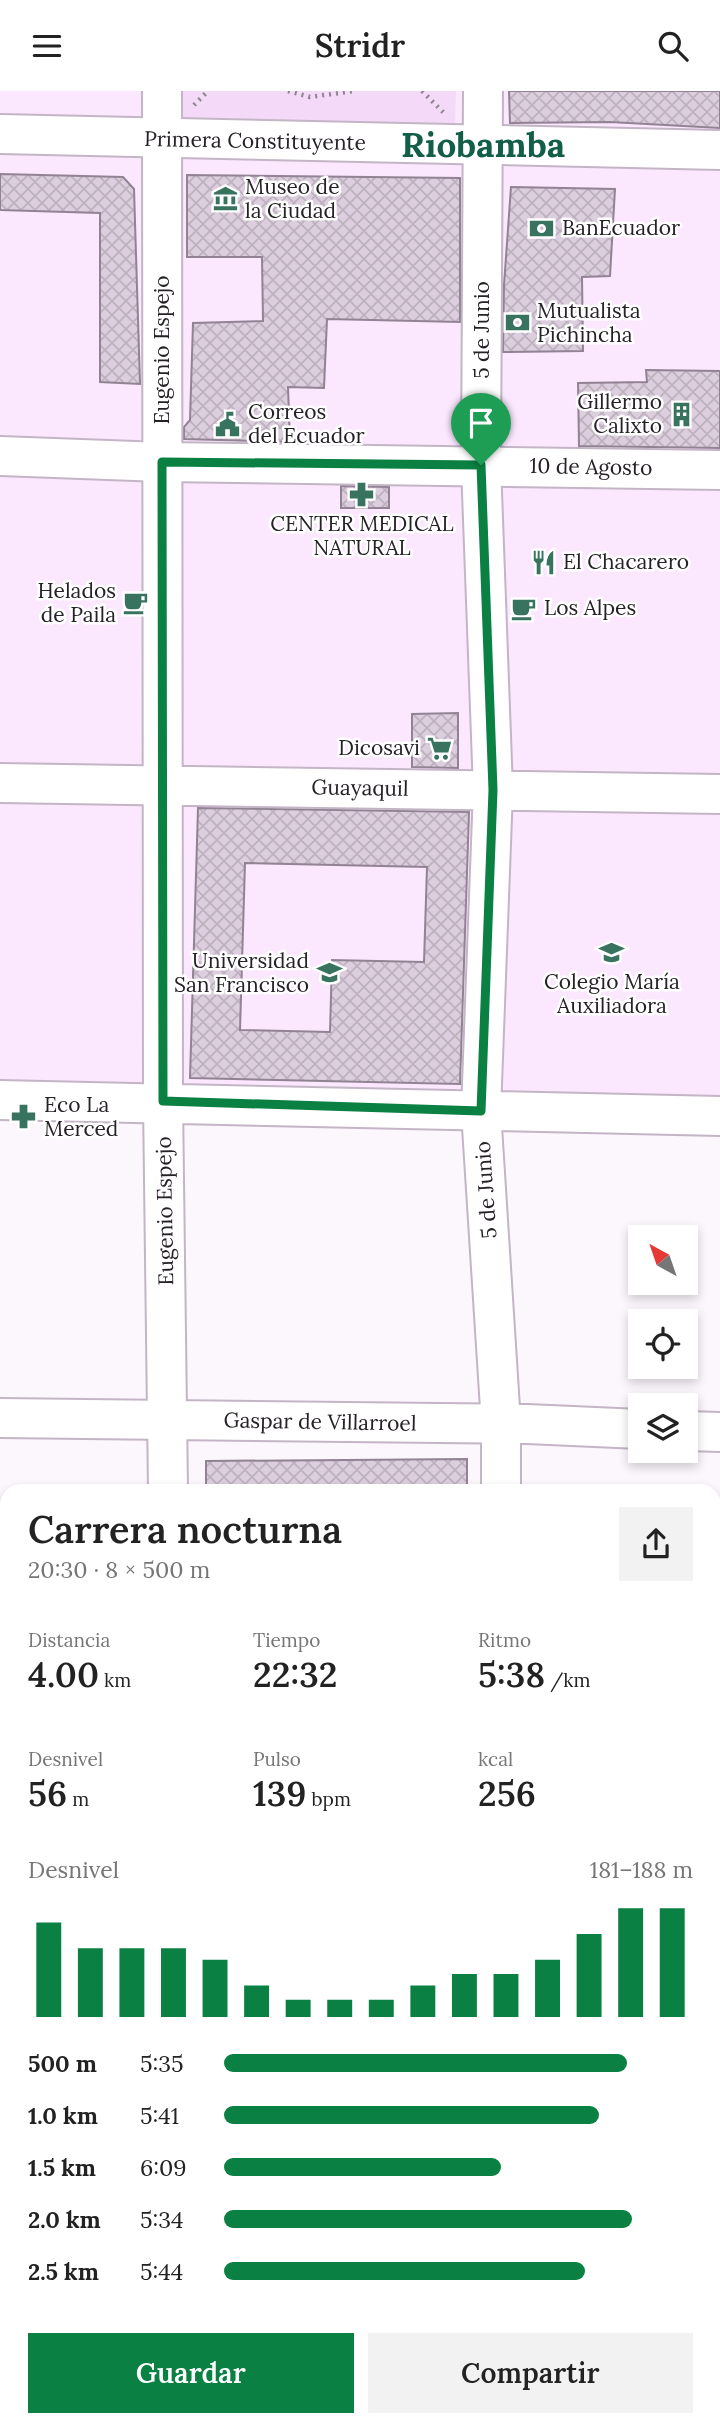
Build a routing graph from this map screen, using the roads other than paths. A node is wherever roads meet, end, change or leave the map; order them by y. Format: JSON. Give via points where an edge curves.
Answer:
{"nodes":[{"id":1,"x":162,"y":91,"type":"edge"},
{"id":2,"x":483,"y":91,"type":"edge"},
{"id":3,"x":0,"y":134,"type":"edge"},
{"id":4,"x":162,"y":139,"type":"junction"},
{"id":5,"x":484,"y":145,"type":"junction"},
{"id":6,"x":720,"y":150,"type":"edge"},
{"id":7,"x":0,"y":456,"type":"edge"},
{"id":8,"x":162,"y":462,"type":"junction"},
{"id":9,"x":481,"y":465,"type":"junction"},
{"id":10,"x":720,"y":470,"type":"edge"},
{"id":11,"x":0,"y":783,"type":"edge"},
{"id":12,"x":163,"y":784,"type":"junction"},
{"id":13,"x":493,"y":790,"type":"junction"},
{"id":14,"x":720,"y":794,"type":"edge"},
{"id":15,"x":0,"y":1100,"type":"edge"},
{"id":16,"x":163,"y":1101,"type":"junction"},
{"id":17,"x":481,"y":1111,"type":"junction"},
{"id":18,"x":720,"y":1116,"type":"edge"},
{"id":19,"x":0,"y":1417,"type":"edge"},
{"id":20,"x":167,"y":1420,"type":"junction"},
{"id":21,"x":501,"y":1424,"type":"junction"},
{"id":22,"x":628,"y":1429,"type":"edge"},
{"id":23,"x":698,"y":1431,"type":"edge"},
{"id":24,"x":720,"y":1432,"type":"edge"},
{"id":25,"x":168,"y":1484,"type":"edge"},
{"id":26,"x":501,"y":1484,"type":"edge"}],
"edges":[{"from":1,"to":4,"type":"street","name":"Eugenio Espejo"},
{"from":2,"to":5,"type":"street","name":"5 de Junio"},
{"from":3,"to":4,"type":"street","name":"Primera Constituyente"},
{"from":4,"to":5,"type":"street","name":"Primera Constituyente"},
{"from":4,"to":8,"type":"street","name":"Eugenio Espejo"},
{"from":5,"to":6,"type":"street","name":"Primera Constituyente"},
{"from":5,"to":9,"type":"street","name":"5 de Junio"},
{"from":7,"to":8,"type":"street","name":"10 de Agosto"},
{"from":8,"to":9,"type":"street","name":"10 de Agosto"},
{"from":8,"to":12,"type":"street","name":"Eugenio Espejo"},
{"from":9,"to":10,"type":"street","name":"10 de Agosto"},
{"from":9,"to":13,"type":"street","name":"5 de Junio"},
{"from":11,"to":12,"type":"street","name":"Guayaquil"},
{"from":12,"to":13,"type":"street","name":"Guayaquil"},
{"from":12,"to":16,"type":"street","name":"Eugenio Espejo"},
{"from":13,"to":14,"type":"street","name":"Guayaquil"},
{"from":13,"to":17,"type":"street","name":"5 de Junio"},
{"from":15,"to":16,"type":"street"},
{"from":16,"to":17,"type":"street"},
{"from":16,"to":20,"type":"street","name":"Eugenio Espejo"},
{"from":17,"to":18,"type":"street"},
{"from":17,"to":21,"type":"street","name":"5 de Junio"},
{"from":19,"to":20,"type":"street","name":"Gaspar de Villarroel"},
{"from":20,"to":21,"type":"street","name":"Gaspar de Villarroel"},
{"from":20,"to":25,"type":"street","name":"Eugenio Espejo"},
{"from":21,"to":22,"type":"street","name":"Gaspar de Villarroel"},
{"from":21,"to":26,"type":"street","name":"5 de Junio"},
{"from":23,"to":24,"type":"street"}]}
